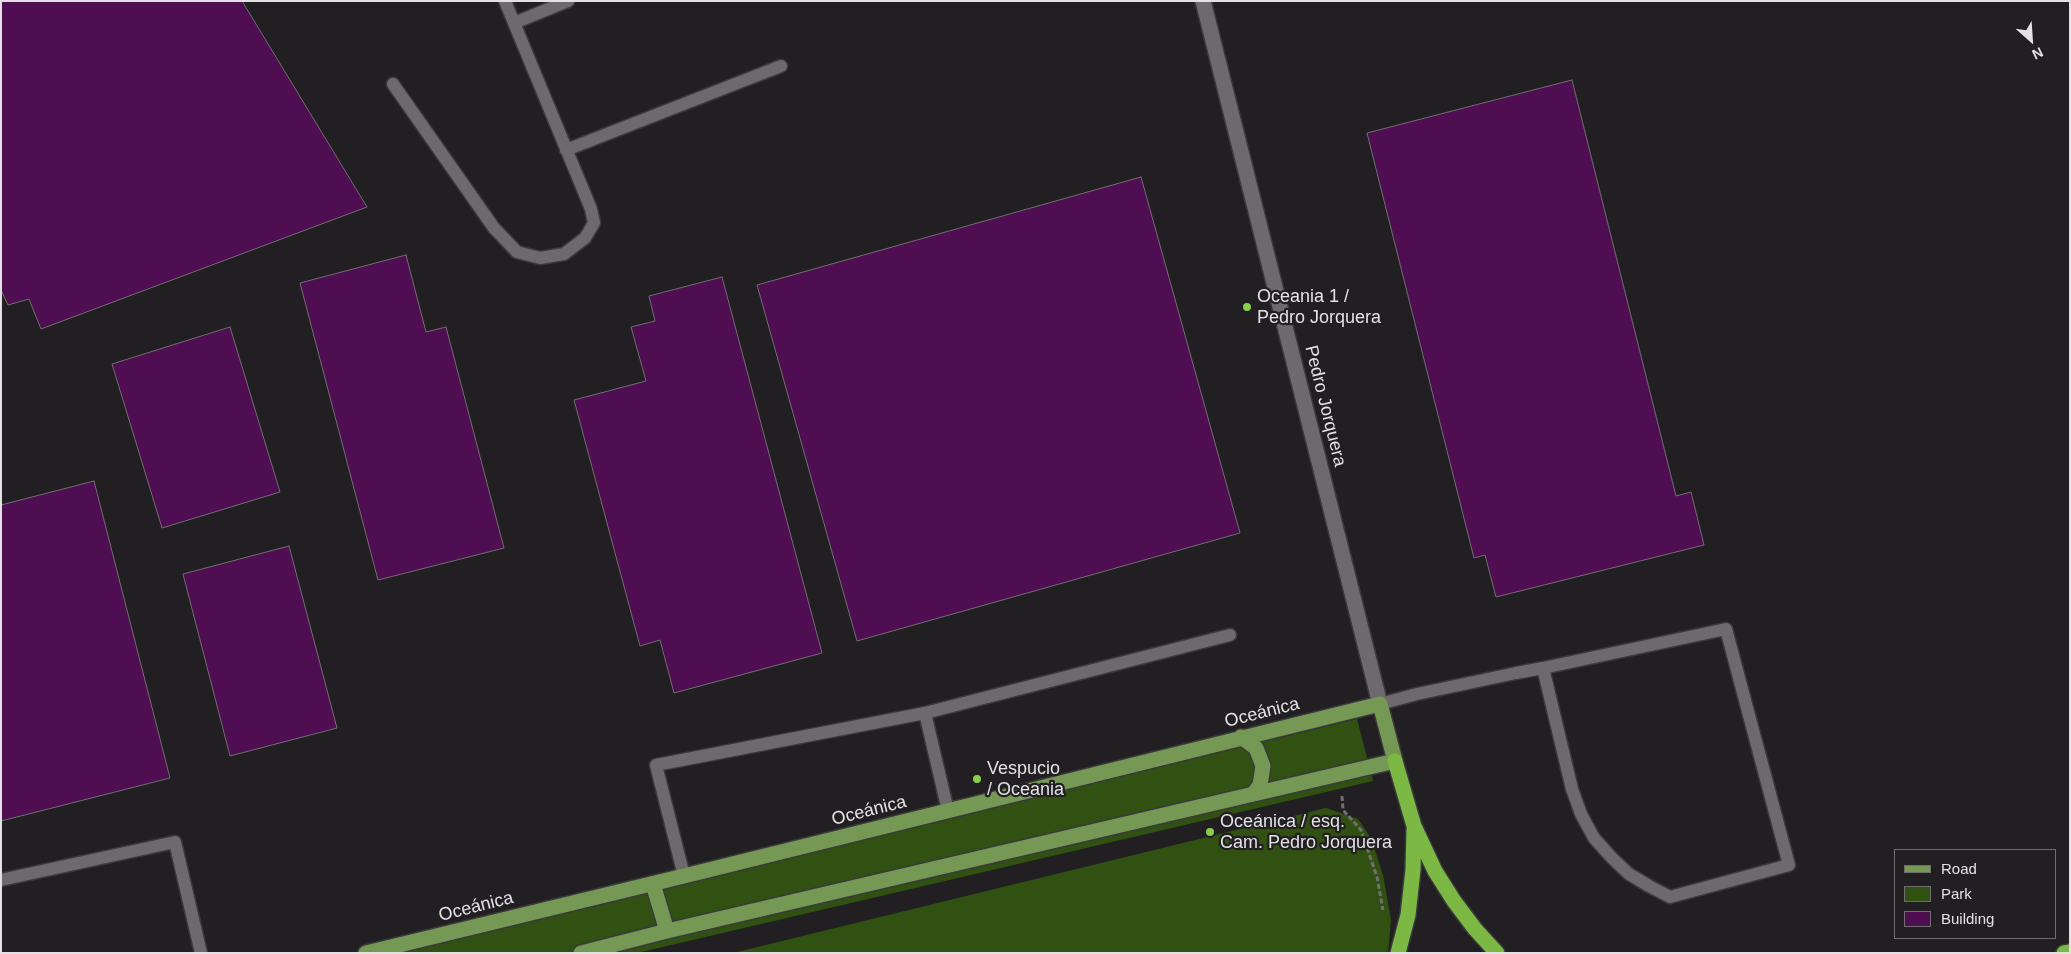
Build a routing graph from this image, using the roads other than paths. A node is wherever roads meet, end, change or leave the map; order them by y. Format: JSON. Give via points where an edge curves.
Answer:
{"nodes":[{"id":1,"x":505,"y":1,"type":"edge"},
{"id":2,"x":568,"y":1,"type":"edge"},
{"id":3,"x":1203,"y":1,"type":"edge"},
{"id":4,"x":514,"y":23,"type":"junction"},
{"id":5,"x":782,"y":66,"type":"dead end"},
{"id":6,"x":393,"y":84,"type":"dead end"},
{"id":7,"x":566,"y":150,"type":"junction"},
{"id":8,"x":1230,"y":635,"type":"dead end"},
{"id":9,"x":1543,"y":668,"type":"junction"},
{"id":10,"x":1380,"y":704,"type":"junction"},
{"id":11,"x":925,"y":713,"type":"junction"},
{"id":12,"x":1241,"y":737,"type":"junction"},
{"id":13,"x":1395,"y":761,"type":"junction"},
{"id":14,"x":1254,"y":794,"type":"junction"},
{"id":15,"x":948,"y":811,"type":"junction"},
{"id":16,"x":1414,"y":826,"type":"junction"},
{"id":17,"x":684,"y":876,"type":"junction"},
{"id":18,"x":1,"y":880,"type":"edge"},
{"id":19,"x":653,"y":884,"type":"junction"},
{"id":20,"x":667,"y":931,"type":"junction"},
{"id":21,"x":2070,"y":952,"type":"edge"},
{"id":22,"x":201,"y":953,"type":"edge"},
{"id":23,"x":366,"y":953,"type":"edge"},
{"id":24,"x":581,"y":953,"type":"edge"},
{"id":25,"x":1398,"y":953,"type":"edge"},
{"id":26,"x":1498,"y":953,"type":"edge"},
{"id":27,"x":2064,"y":953,"type":"edge"}],
"edges":[{"from":1,"to":4,"type":"lane"},
{"from":2,"to":4,"type":"lane"},
{"from":3,"to":10,"type":"street","name":"Pedro Jorquera"},
{"from":4,"to":7,"type":"lane"},
{"from":5,"to":7,"type":"lane"},
{"from":6,"to":7,"type":"lane","via":[[494,228],[517,252],[540,258],[564,254],[585,238],[594,223]]},
{"from":8,"to":11,"type":"lane"},
{"from":9,"to":9,"type":"lane","via":[[1726,629],[1789,866],[1670,897],[1629,874],[1594,838],[1581,814]]},
{"from":9,"to":10,"type":"lane"},
{"from":10,"to":12,"type":"main road","name":"Oceánica"},
{"from":10,"to":13,"type":"main road","name":"Pedro Jorquera"},
{"from":11,"to":15,"type":"lane"},
{"from":11,"to":17,"type":"lane","via":[[656,765]]},
{"from":12,"to":14,"type":"main road","via":[[1256,748],[1263,766],[1260,785]]},
{"from":12,"to":15,"type":"main road","name":"Oceánica"},
{"from":13,"to":14,"type":"main road"},
{"from":13,"to":16,"type":"highway"},
{"from":14,"to":20,"type":"main road"},
{"from":15,"to":17,"type":"main road","name":"Oceánica"},
{"from":16,"to":25,"type":"highway","via":[[1408,915]]},
{"from":16,"to":26,"type":"highway","via":[[1435,871],[1454,901]]},
{"from":17,"to":19,"type":"main road","name":"Oceánica"},
{"from":18,"to":22,"type":"lane","via":[[175,842]]},
{"from":19,"to":20,"type":"main road"},
{"from":19,"to":23,"type":"main road","name":"Oceánica"},
{"from":20,"to":24,"type":"main road"},
{"from":21,"to":27,"type":"highway"}]}
